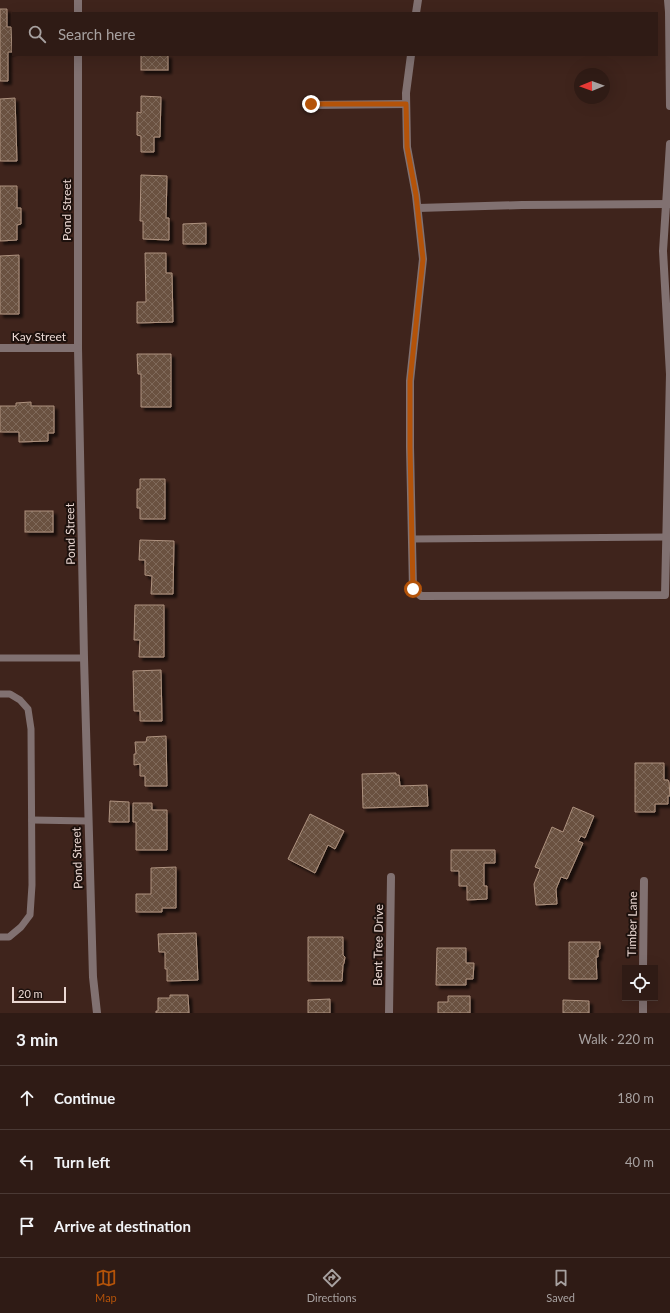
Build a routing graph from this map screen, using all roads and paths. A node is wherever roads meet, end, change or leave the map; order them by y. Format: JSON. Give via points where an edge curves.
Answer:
{"nodes":[{"id":1,"x":78,"y":0,"type":"edge"},
{"id":2,"x":418,"y":0,"type":"edge"},
{"id":3,"x":668,"y":0,"type":"edge"},
{"id":4,"x":78,"y":12,"type":"edge"},
{"id":5,"x":416,"y":12,"type":"edge"},
{"id":6,"x":78,"y":56,"type":"edge"},
{"id":7,"x":411,"y":56,"type":"edge"},
{"id":8,"x":311,"y":104,"type":"dead end"},
{"id":9,"x":406,"y":104,"type":"junction"},
{"id":10,"x":670,"y":106,"type":"edge"},
{"id":11,"x":670,"y":144,"type":"edge"},
{"id":12,"x":668,"y":204,"type":"edge"},
{"id":13,"x":418,"y":208,"type":"junction"},
{"id":14,"x":0,"y":348,"type":"edge"},
{"id":15,"x":78,"y":348,"type":"junction"},
{"id":16,"x":667,"y":537,"type":"junction"},
{"id":17,"x":412,"y":539,"type":"junction"},
{"id":18,"x":0,"y":658,"type":"edge"},
{"id":19,"x":84,"y":658,"type":"junction"},
{"id":20,"x":0,"y":694,"type":"edge"},
{"id":21,"x":32,"y":820,"type":"junction"},
{"id":22,"x":88,"y":821,"type":"junction"},
{"id":23,"x":391,"y":877,"type":"dead end"},
{"id":24,"x":644,"y":881,"type":"dead end"},
{"id":25,"x":0,"y":937,"type":"edge"},
{"id":26,"x":643,"y":965,"type":"edge"},
{"id":27,"x":643,"y":1001,"type":"edge"},
{"id":28,"x":96,"y":1013,"type":"edge"},
{"id":29,"x":389,"y":1013,"type":"edge"},
{"id":30,"x":643,"y":1013,"type":"edge"}],
"edges":[{"from":1,"to":4,"type":"street"},
{"from":2,"to":5,"type":"street"},
{"from":3,"to":10,"type":"street"},
{"from":6,"to":15,"type":"street","name":"Pond Street"},
{"from":7,"to":9,"type":"street"},
{"from":8,"to":9,"type":"street"},
{"from":9,"to":13,"type":"street","via":[[407,147]]},
{"from":11,"to":12,"type":"street"},
{"from":12,"to":13,"type":"street","via":[[522,204]]},
{"from":12,"to":16,"type":"street","via":[[663,251],[670,374]]},
{"from":13,"to":17,"type":"street","via":[[423,259],[410,381]]},
{"from":14,"to":15,"type":"street","name":"Kay Street"},
{"from":15,"to":19,"type":"street","name":"Pond Street"},
{"from":16,"to":17,"type":"lane"},
{"from":16,"to":17,"type":"street","via":[[665,595],[421,596],[413,589]]},
{"from":18,"to":19,"type":"lane"},
{"from":19,"to":22,"type":"street","name":"Pond Street"},
{"from":20,"to":21,"type":"lane","via":[[10,694],[28,709],[32,729]]},
{"from":21,"to":22,"type":"lane"},
{"from":21,"to":25,"type":"lane","via":[[30,915],[9,937]]},
{"from":22,"to":28,"type":"street","name":"Pond Street"},
{"from":23,"to":29,"type":"street","name":"Bent Tree Drive"},
{"from":24,"to":26,"type":"street","name":"Timber Lane"},
{"from":27,"to":30,"type":"street"}]}
